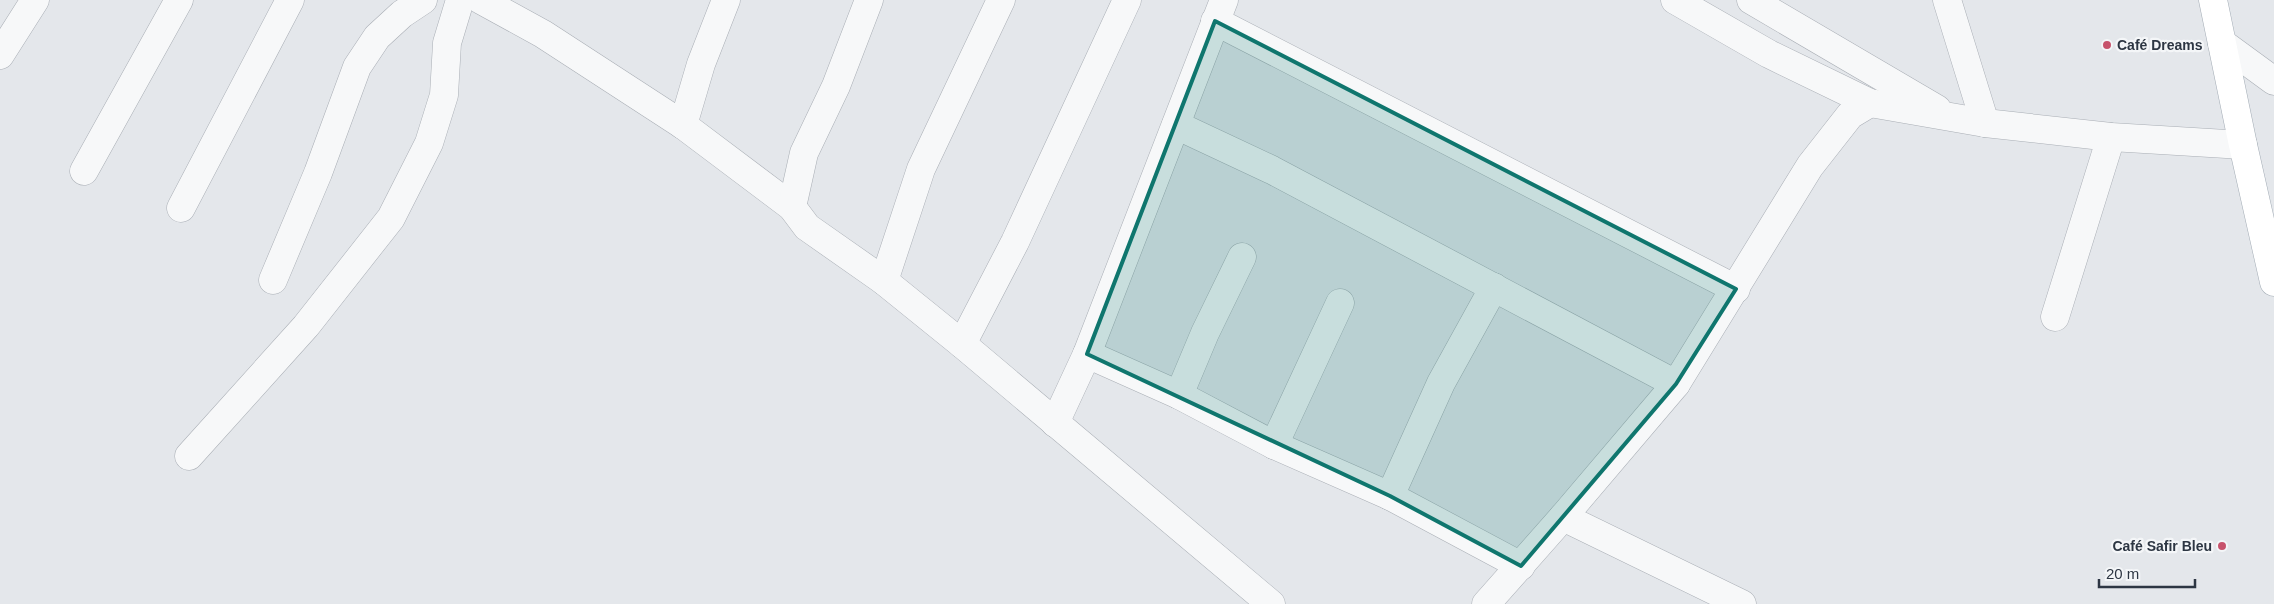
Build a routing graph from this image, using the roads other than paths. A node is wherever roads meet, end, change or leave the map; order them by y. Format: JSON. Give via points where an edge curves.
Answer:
{"nodes":[{"id":1,"x":35,"y":0,"type":"edge"},
{"id":2,"x":178,"y":0,"type":"edge"},
{"id":3,"x":290,"y":0,"type":"edge"},
{"id":4,"x":423,"y":0,"type":"edge"},
{"id":5,"x":460,"y":0,"type":"edge"},
{"id":6,"x":481,"y":0,"type":"edge"},
{"id":7,"x":726,"y":0,"type":"edge"},
{"id":8,"x":869,"y":0,"type":"edge"},
{"id":9,"x":1001,"y":0,"type":"edge"},
{"id":10,"x":1127,"y":0,"type":"edge"},
{"id":11,"x":1675,"y":0,"type":"edge"},
{"id":12,"x":1751,"y":0,"type":"edge"},
{"id":13,"x":1947,"y":0,"type":"edge"},
{"id":14,"x":2213,"y":0,"type":"edge"},
{"id":15,"x":1219,"y":10,"type":"edge"},
{"id":16,"x":2222,"y":43,"type":"junction"},
{"id":17,"x":0,"y":56,"type":"edge"},
{"id":18,"x":2274,"y":81,"type":"edge"},
{"id":19,"x":1870,"y":104,"type":"junction"},
{"id":20,"x":1951,"y":117,"type":"junction"},
{"id":21,"x":1985,"y":122,"type":"junction"},
{"id":22,"x":1176,"y":125,"type":"junction"},
{"id":23,"x":684,"y":126,"type":"junction"},
{"id":24,"x":2111,"y":137,"type":"junction"},
{"id":25,"x":2242,"y":145,"type":"junction"},
{"id":26,"x":84,"y":171,"type":"dead end"},
{"id":27,"x":792,"y":207,"type":"junction"},
{"id":28,"x":181,"y":208,"type":"dead end"},
{"id":29,"x":1242,"y":257,"type":"dead end"},
{"id":30,"x":273,"y":280,"type":"dead end"},
{"id":31,"x":884,"y":281,"type":"junction"},
{"id":32,"x":2274,"y":282,"type":"edge"},
{"id":33,"x":1494,"y":287,"type":"junction"},
{"id":34,"x":1736,"y":289,"type":"junction"},
{"id":35,"x":1340,"y":304,"type":"dead end"},
{"id":36,"x":2055,"y":318,"type":"dead end"},
{"id":37,"x":962,"y":344,"type":"junction"},
{"id":38,"x":1087,"y":354,"type":"junction"},
{"id":39,"x":1676,"y":384,"type":"junction"},
{"id":40,"x":1179,"y":394,"type":"junction"},
{"id":41,"x":1055,"y":423,"type":"junction"},
{"id":42,"x":1274,"y":445,"type":"junction"},
{"id":43,"x":189,"y":456,"type":"dead end"},
{"id":44,"x":1390,"y":496,"type":"junction"},
{"id":45,"x":1563,"y":517,"type":"junction"},
{"id":46,"x":1521,"y":566,"type":"junction"},
{"id":47,"x":1271,"y":604,"type":"edge"},
{"id":48,"x":1486,"y":604,"type":"edge"},
{"id":49,"x":1742,"y":604,"type":"edge"}],
"edges":[{"from":1,"to":17,"type":"street"},
{"from":2,"to":26,"type":"street"},
{"from":3,"to":28,"type":"street"},
{"from":4,"to":30,"type":"street","via":[[377,37],[356,67],[318,173]]},
{"from":5,"to":43,"type":"street","via":[[447,43],[444,95],[430,142],[391,218],[306,326]]},
{"from":6,"to":23,"type":"street","via":[[543,34]]},
{"from":7,"to":23,"type":"street","via":[[702,64]]},
{"from":8,"to":27,"type":"street","via":[[836,86],[804,153]]},
{"from":9,"to":31,"type":"street","via":[[920,169]]},
{"from":10,"to":37,"type":"street","via":[[1015,242]]},
{"from":11,"to":19,"type":"street","via":[[1769,54]]},
{"from":12,"to":20,"type":"street"},
{"from":13,"to":21,"type":"street"},
{"from":14,"to":16,"type":"main road"},
{"from":15,"to":22,"type":"street"},
{"from":15,"to":34,"type":"street"},
{"from":16,"to":18,"type":"street"},
{"from":16,"to":25,"type":"main road"},
{"from":19,"to":20,"type":"street"},
{"from":19,"to":34,"type":"street","via":[[1850,115],[1810,166]]},
{"from":20,"to":21,"type":"street"},
{"from":21,"to":24,"type":"street"},
{"from":22,"to":33,"type":"street","via":[[1272,170]]},
{"from":22,"to":38,"type":"street"},
{"from":23,"to":27,"type":"street"},
{"from":24,"to":25,"type":"street"},
{"from":24,"to":36,"type":"street"},
{"from":25,"to":32,"type":"main road"},
{"from":27,"to":31,"type":"street","via":[[807,227]]},
{"from":29,"to":40,"type":"street"},
{"from":31,"to":37,"type":"street"},
{"from":33,"to":39,"type":"street"},
{"from":33,"to":44,"type":"street","via":[[1441,383]]},
{"from":34,"to":39,"type":"street"},
{"from":35,"to":42,"type":"street"},
{"from":37,"to":41,"type":"street"},
{"from":38,"to":40,"type":"street"},
{"from":38,"to":41,"type":"street"},
{"from":39,"to":45,"type":"street"},
{"from":40,"to":42,"type":"street"},
{"from":41,"to":47,"type":"street"},
{"from":42,"to":44,"type":"street"},
{"from":44,"to":46,"type":"street"},
{"from":45,"to":46,"type":"street"},
{"from":45,"to":49,"type":"street"},
{"from":46,"to":48,"type":"street"}]}
